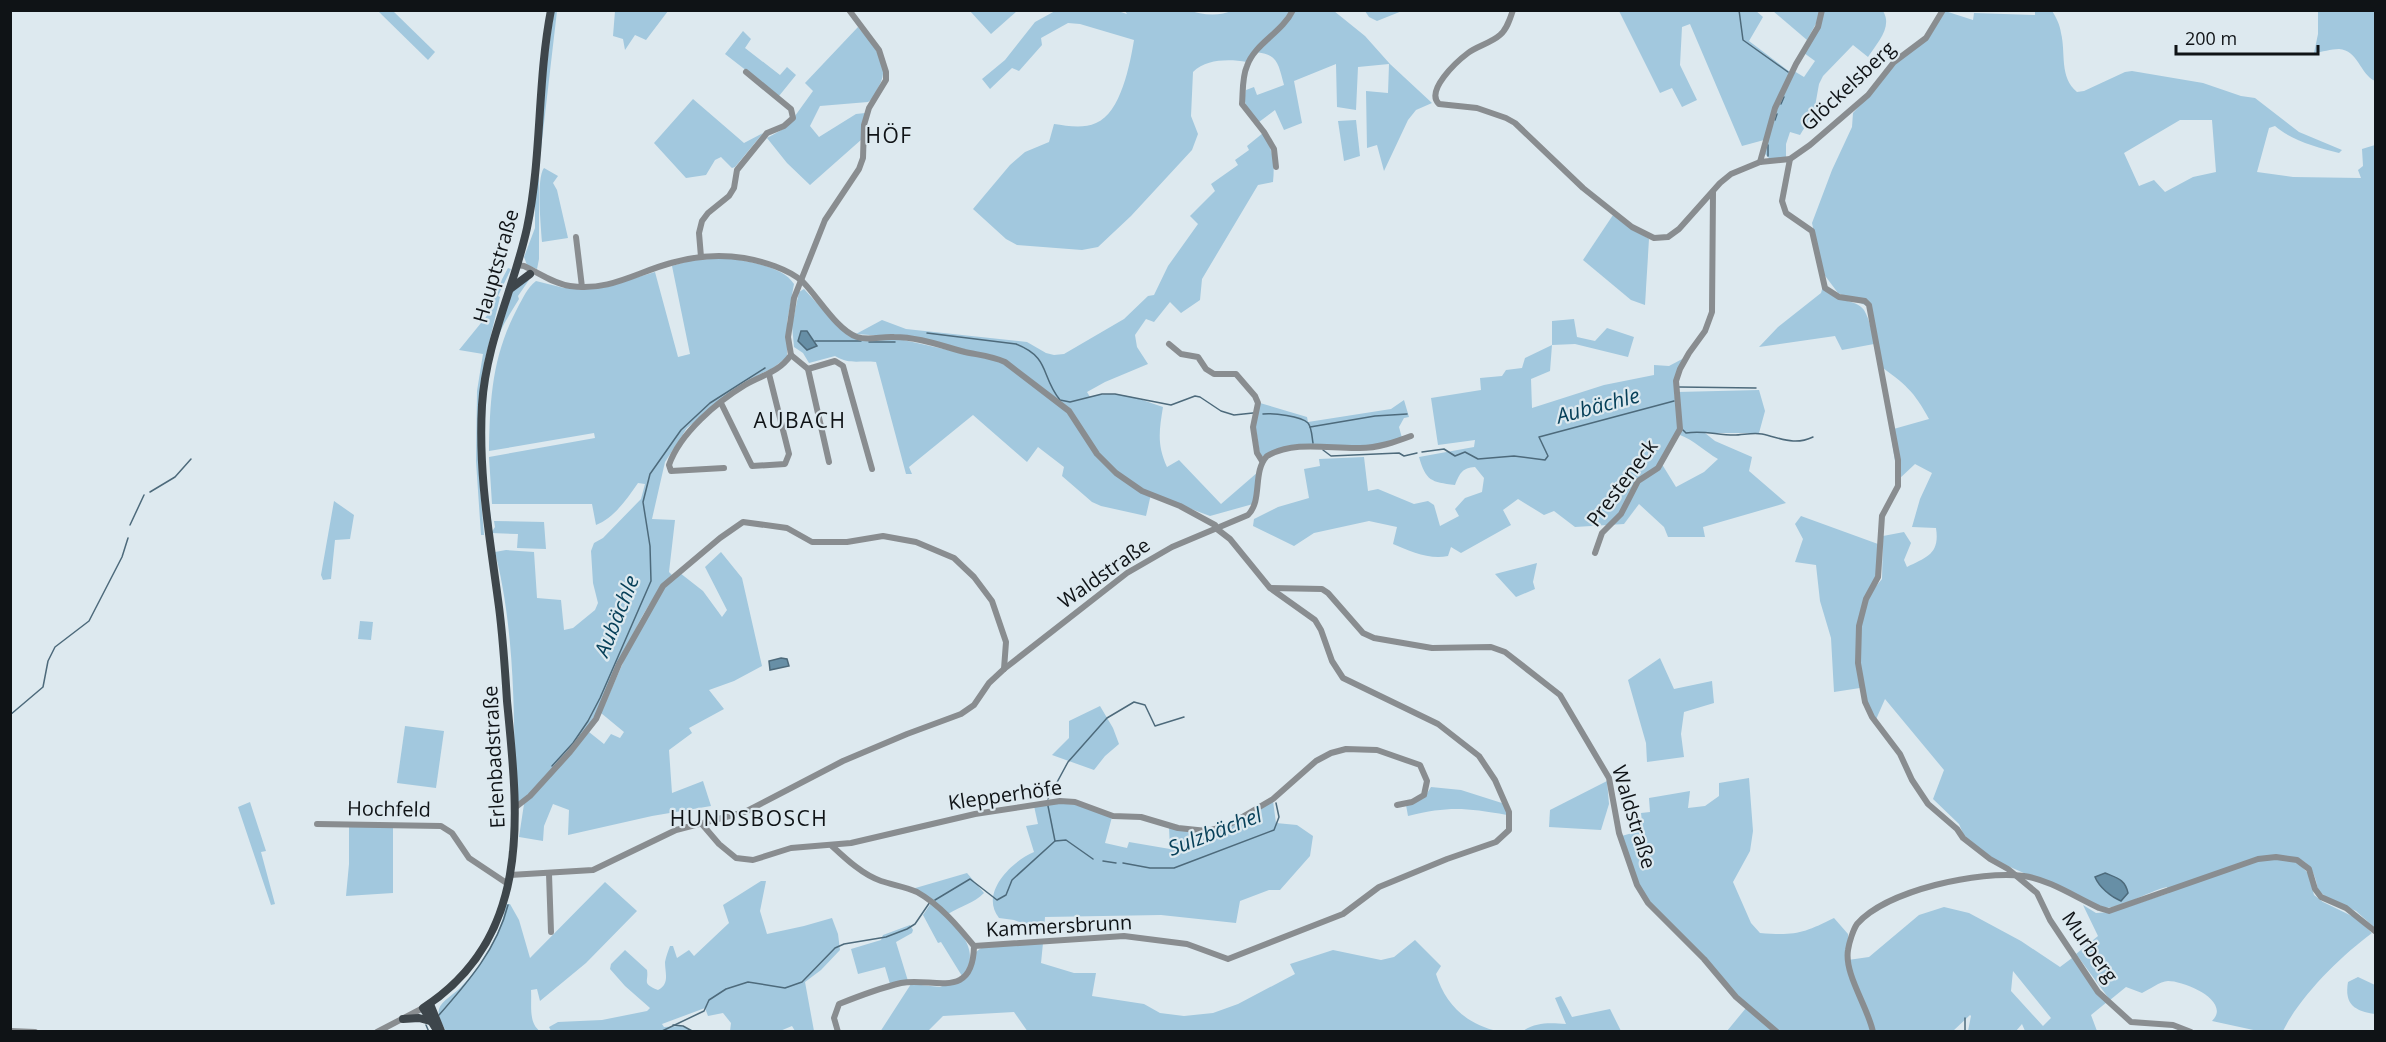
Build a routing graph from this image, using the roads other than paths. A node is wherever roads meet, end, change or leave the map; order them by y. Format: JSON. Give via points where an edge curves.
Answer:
{"nodes":[{"id":1,"x":551,"y":10,"type":"edge"},
{"id":2,"x":849,"y":10,"type":"edge"},
{"id":3,"x":1293,"y":10,"type":"edge"},
{"id":4,"x":1513,"y":10,"type":"edge"},
{"id":5,"x":1822,"y":10,"type":"edge"},
{"id":6,"x":1943,"y":10,"type":"edge"},
{"id":7,"x":746,"y":72,"type":"dead end"},
{"id":8,"x":1790,"y":159,"type":"junction"},
{"id":9,"x":1760,"y":162,"type":"junction"},
{"id":10,"x":1276,"y":167,"type":"dead end"},
{"id":11,"x":1713,"y":192,"type":"junction"},
{"id":12,"x":576,"y":237,"type":"dead end"},
{"id":13,"x":701,"y":257,"type":"junction"},
{"id":14,"x":517,"y":265,"type":"junction"},
{"id":15,"x":535,"y":274,"type":"junction"},
{"id":16,"x":801,"y":280,"type":"junction"},
{"id":17,"x":582,"y":287,"type":"junction"},
{"id":18,"x":508,"y":291,"type":"junction"},
{"id":19,"x":1169,"y":344,"type":"dead end"},
{"id":20,"x":791,"y":355,"type":"junction"},
{"id":21,"x":808,"y":369,"type":"junction"},
{"id":22,"x":769,"y":374,"type":"junction"},
{"id":23,"x":721,"y":403,"type":"junction"},
{"id":24,"x":1411,"y":436,"type":"dead end"},
{"id":25,"x":1262,"y":461,"type":"junction"},
{"id":26,"x":829,"y":462,"type":"dead end"},
{"id":27,"x":724,"y":468,"type":"dead end"},
{"id":28,"x":872,"y":469,"type":"dead end"},
{"id":29,"x":1216,"y":527,"type":"junction"},
{"id":30,"x":487,"y":531,"type":"joint"},
{"id":31,"x":1594,"y":553,"type":"dead end"},
{"id":32,"x":1270,"y":588,"type":"junction"},
{"id":33,"x":1004,"y":669,"type":"junction"},
{"id":34,"x":1397,"y":805,"type":"dead end"},
{"id":35,"x":516,"y":807,"type":"junction"},
{"id":36,"x":701,"y":823,"type":"junction"},
{"id":37,"x":317,"y":824,"type":"dead end"},
{"id":38,"x":832,"y":846,"type":"junction"},
{"id":39,"x":549,"y":874,"type":"junction"},
{"id":40,"x":2017,"y":876,"type":"junction"},
{"id":41,"x":511,"y":878,"type":"junction"},
{"id":42,"x":551,"y":932,"type":"dead end"},
{"id":43,"x":2376,"y":932,"type":"edge"},
{"id":44,"x":974,"y":946,"type":"junction"},
{"id":45,"x":427,"y":1006,"type":"junction"},
{"id":46,"x":403,"y":1019,"type":"junction"},
{"id":47,"x":430,"y":1021,"type":"junction"},
{"id":48,"x":10,"y":1031,"type":"edge"},
{"id":49,"x":35,"y":1032,"type":"edge"},
{"id":50,"x":377,"y":1032,"type":"edge"},
{"id":51,"x":439,"y":1032,"type":"edge"},
{"id":52,"x":838,"y":1032,"type":"edge"},
{"id":53,"x":1777,"y":1032,"type":"edge"},
{"id":54,"x":1873,"y":1032,"type":"edge"},
{"id":55,"x":2191,"y":1032,"type":"edge"}],
"edges":[{"from":1,"to":14,"type":"main road","name":"Hauptstraße","via":[[528,226]]},
{"from":2,"to":16,"type":"street","via":[[879,50],[886,80],[869,108],[859,169],[825,220]]},
{"from":3,"to":10,"type":"street","via":[[1279,31],[1255,52],[1244,79],[1242,104],[1274,149]]},
{"from":4,"to":11,"type":"street","via":[[1498,38],[1466,54],[1437,86],[1434,97],[1439,104],[1477,108],[1515,123],[1583,188],[1632,227],[1654,238],[1668,237],[1679,229]]},
{"from":5,"to":9,"type":"street","via":[[1818,27],[1775,108]]},
{"from":6,"to":8,"type":"street","name":"Glöckelsberg","via":[[1926,38],[1894,62],[1868,95]]},
{"from":7,"to":13,"type":"street","via":[[791,108],[793,118],[767,133],[737,170],[729,196],[702,221]]},
{"from":8,"to":9,"type":"street"},
{"from":8,"to":40,"type":"street","name":"Murberg","via":[[1782,201],[1786,213],[1812,231],[1825,288],[1839,297],[1869,305],[1898,460],[1898,486],[1882,516],[1878,578],[1866,599],[1860,626],[1858,663],[1865,702],[1928,804],[1963,838]]},
{"from":9,"to":11,"type":"street","via":[[1731,174]]},
{"from":11,"to":31,"type":"street","name":"Presteneck","via":[[1712,312],[1706,331],[1689,353],[1676,381],[1680,429],[1658,468],[1638,481],[1621,514],[1602,533]]},
{"from":12,"to":17,"type":"street"},
{"from":13,"to":16,"type":"street","via":[[744,258]]},
{"from":13,"to":17,"type":"street","via":[[670,263],[604,286]]},
{"from":14,"to":15,"type":"street","via":[[523,272]]},
{"from":14,"to":18,"type":"main road","name":"Hauptstraße"},
{"from":15,"to":17,"type":"street"},
{"from":15,"to":18,"type":"main road"},
{"from":16,"to":20,"type":"street","via":[[790,319]]},
{"from":16,"to":29,"type":"street","via":[[836,320],[857,337],[921,340],[1005,362],[1069,411],[1097,454],[1116,473],[1142,491],[1180,506]]},
{"from":18,"to":30,"type":"main road","name":"Hauptstraße","via":[[489,354],[482,401],[481,457]]},
{"from":19,"to":25,"type":"street","via":[[1181,354],[1198,357],[1214,374],[1236,374],[1255,396],[1258,403],[1253,427]]},
{"from":20,"to":21,"type":"street"},
{"from":20,"to":22,"type":"street","via":[[783,366]]},
{"from":21,"to":26,"type":"street"},
{"from":21,"to":28,"type":"street","via":[[835,361],[843,366]]},
{"from":22,"to":23,"type":"street"},
{"from":22,"to":23,"type":"street","via":[[789,454],[784,464],[752,466]]},
{"from":23,"to":27,"type":"street","via":[[689,429],[669,465],[671,471]]},
{"from":24,"to":25,"type":"street","via":[[1363,448],[1291,448],[1274,452]]},
{"from":25,"to":29,"type":"street","name":"Waldstraße","via":[[1251,512],[1238,521]]},
{"from":29,"to":32,"type":"street"},
{"from":29,"to":33,"type":"street","name":"Waldstraße","via":[[1127,573]]},
{"from":30,"to":35,"type":"main road","name":"Erlenbadstraße","via":[[504,662]]},
{"from":32,"to":44,"type":"street","name":"Kammersbrunn","via":[[1315,620],[1343,678],[1438,724],[1479,756],[1509,812],[1509,830],[1496,842],[1379,887],[1343,914],[1228,959],[1187,944],[1124,936]]},
{"from":32,"to":53,"type":"street","name":"Waldstraße","via":[[1322,589],[1363,633],[1383,640],[1432,648],[1491,647],[1506,652],[1560,694],[1609,778],[1619,833],[1637,885],[1648,903],[1736,997]]},
{"from":33,"to":35,"type":"street","via":[[1006,642],[992,601],[954,558],[916,542],[883,536],[812,542],[787,528],[743,522],[663,586],[619,664],[596,719]]},
{"from":33,"to":36,"type":"street","name":"Waldstraße","via":[[988,683],[974,705],[961,714],[843,761],[745,812]]},
{"from":34,"to":38,"type":"street","name":"Klepperhöfe","via":[[1424,795],[1427,781],[1420,765],[1377,750],[1346,749],[1316,761],[1273,799],[1216,830],[1178,828],[1141,817],[1113,816],[1075,802],[1060,801],[975,814]]},
{"from":35,"to":41,"type":"main road","name":"Erlenbadstraße"},
{"from":36,"to":38,"type":"street","name":"Klepperhöfe","via":[[736,858],[753,860],[791,849]]},
{"from":36,"to":39,"type":"street","name":"Waldstraße","via":[[676,830],[593,870]]},
{"from":37,"to":41,"type":"street","name":"Hochfeld","via":[[441,826],[452,832],[469,858]]},
{"from":38,"to":44,"type":"street","via":[[878,880],[932,901]]},
{"from":39,"to":41,"type":"street","name":"Waldstraße"},
{"from":39,"to":42,"type":"street"},
{"from":40,"to":43,"type":"street","via":[[2040,880],[2109,911],[2258,859],[2297,860],[2309,870],[2321,897],[2346,908]]},
{"from":40,"to":54,"type":"street","via":[[1985,876],[1925,888],[1894,899],[1856,926],[1847,950],[1848,964]]},
{"from":40,"to":55,"type":"street","name":"Murberg","via":[[2037,893],[2050,920],[2098,992],[2131,1022],[2173,1025]]},
{"from":41,"to":45,"type":"main road","name":"Erlenbadstraße","via":[[497,919],[474,962],[453,987]]},
{"from":44,"to":52,"type":"street","via":[[966,975],[948,984],[902,983],[839,1004],[834,1018]]},
{"from":45,"to":46,"type":"street","name":"Erlenbadstraße"},
{"from":45,"to":47,"type":"main road"},
{"from":45,"to":51,"type":"main road"},
{"from":46,"to":47,"type":"main road"},
{"from":46,"to":50,"type":"street","name":"Erlenbadstraße"},
{"from":47,"to":51,"type":"main road"},
{"from":48,"to":49,"type":"street"}]}
